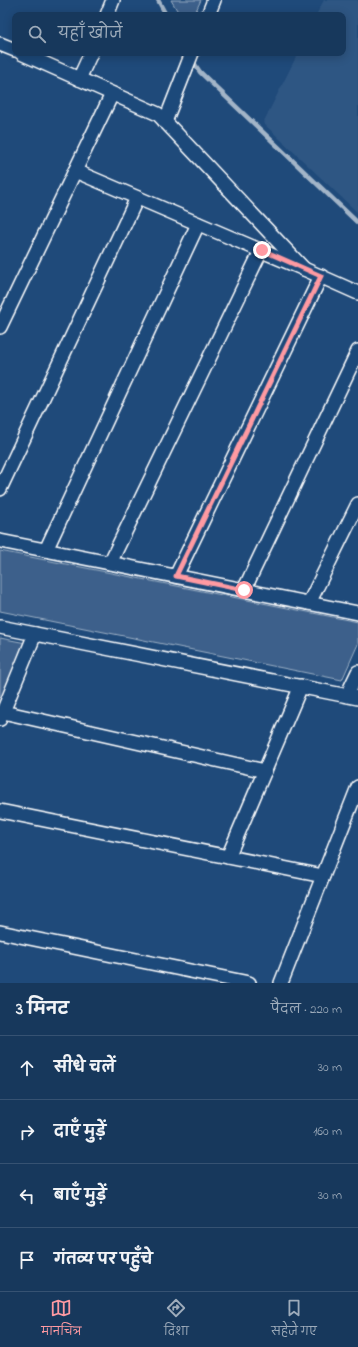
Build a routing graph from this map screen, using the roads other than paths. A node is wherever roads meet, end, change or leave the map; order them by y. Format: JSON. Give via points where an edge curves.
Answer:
{"nodes":[{"id":1,"x":113,"y":0,"type":"edge"},
{"id":2,"x":214,"y":0,"type":"edge"},
{"id":3,"x":108,"y":12,"type":"edge"},
{"id":4,"x":209,"y":12,"type":"edge"},
{"id":5,"x":0,"y":44,"type":"edge"},
{"id":6,"x":12,"y":49,"type":"edge"},
{"id":7,"x":28,"y":56,"type":"edge"},
{"id":8,"x":90,"y":56,"type":"edge"},
{"id":9,"x":191,"y":56,"type":"edge"},
{"id":10,"x":79,"y":79,"type":"junction"},
{"id":11,"x":112,"y":94,"type":"junction"},
{"id":12,"x":165,"y":122,"type":"junction"},
{"id":13,"x":75,"y":172,"type":"junction"},
{"id":14,"x":137,"y":198,"type":"junction"},
{"id":15,"x":198,"y":224,"type":"junction"},
{"id":16,"x":262,"y":250,"type":"junction"},
{"id":17,"x":304,"y":269,"type":"junction"},
{"id":18,"x":321,"y":276,"type":"junction"},
{"id":19,"x":358,"y":293,"type":"edge"},
{"id":20,"x":0,"y":327,"type":"edge"},
{"id":21,"x":358,"y":351,"type":"edge"},
{"id":22,"x":0,"y":489,"type":"edge"},
{"id":23,"x":358,"y":504,"type":"edge"},
{"id":24,"x":0,"y":541,"type":"edge"},
{"id":25,"x":46,"y":550,"type":"junction"},
{"id":26,"x":110,"y":563,"type":"junction"},
{"id":27,"x":176,"y":576,"type":"junction"},
{"id":28,"x":244,"y":590,"type":"junction"},
{"id":29,"x":309,"y":603,"type":"junction"},
{"id":30,"x":358,"y":613,"type":"edge"},
{"id":31,"x":0,"y":627,"type":"edge"},
{"id":32,"x":35,"y":634,"type":"junction"},
{"id":33,"x":358,"y":672,"type":"edge"},
{"id":34,"x":301,"y":686,"type":"junction"},
{"id":35,"x":353,"y":696,"type":"edge"},
{"id":36,"x":1,"y":716,"type":"edge"},
{"id":37,"x":265,"y":772,"type":"junction"},
{"id":38,"x":358,"y":787,"type":"edge"},
{"id":39,"x":0,"y":811,"type":"edge"},
{"id":40,"x":228,"y":857,"type":"junction"},
{"id":41,"x":323,"y":876,"type":"junction"},
{"id":42,"x":0,"y":932,"type":"edge"},
{"id":43,"x":249,"y":983,"type":"edge"},
{"id":44,"x":280,"y":983,"type":"edge"}],
"edges":[{"from":1,"to":3,"type":"street"},
{"from":2,"to":4,"type":"street"},
{"from":5,"to":6,"type":"street"},
{"from":7,"to":10,"type":"street"},
{"from":8,"to":10,"type":"street"},
{"from":9,"to":12,"type":"street"},
{"from":10,"to":11,"type":"street"},
{"from":11,"to":12,"type":"street","via":[[158,114]]},
{"from":11,"to":13,"type":"street"},
{"from":12,"to":17,"type":"street"},
{"from":13,"to":14,"type":"street"},
{"from":13,"to":20,"type":"street"},
{"from":14,"to":15,"type":"street"},
{"from":14,"to":22,"type":"street"},
{"from":15,"to":16,"type":"street"},
{"from":15,"to":25,"type":"street"},
{"from":16,"to":17,"type":"street"},
{"from":16,"to":26,"type":"street"},
{"from":17,"to":18,"type":"street"},
{"from":18,"to":19,"type":"street"},
{"from":18,"to":27,"type":"street"},
{"from":21,"to":28,"type":"street"},
{"from":23,"to":29,"type":"street"},
{"from":24,"to":25,"type":"street"},
{"from":25,"to":26,"type":"street"},
{"from":26,"to":27,"type":"street"},
{"from":27,"to":28,"type":"street"},
{"from":28,"to":29,"type":"street"},
{"from":29,"to":30,"type":"street"},
{"from":31,"to":32,"type":"street"},
{"from":32,"to":34,"type":"street"},
{"from":32,"to":36,"type":"street"},
{"from":33,"to":35,"type":"street"},
{"from":34,"to":35,"type":"street"},
{"from":34,"to":37,"type":"street"},
{"from":36,"to":37,"type":"street"},
{"from":37,"to":40,"type":"street"},
{"from":38,"to":41,"type":"street"},
{"from":39,"to":40,"type":"street"},
{"from":40,"to":41,"type":"street"},
{"from":41,"to":44,"type":"street"},
{"from":42,"to":43,"type":"street"}]}
